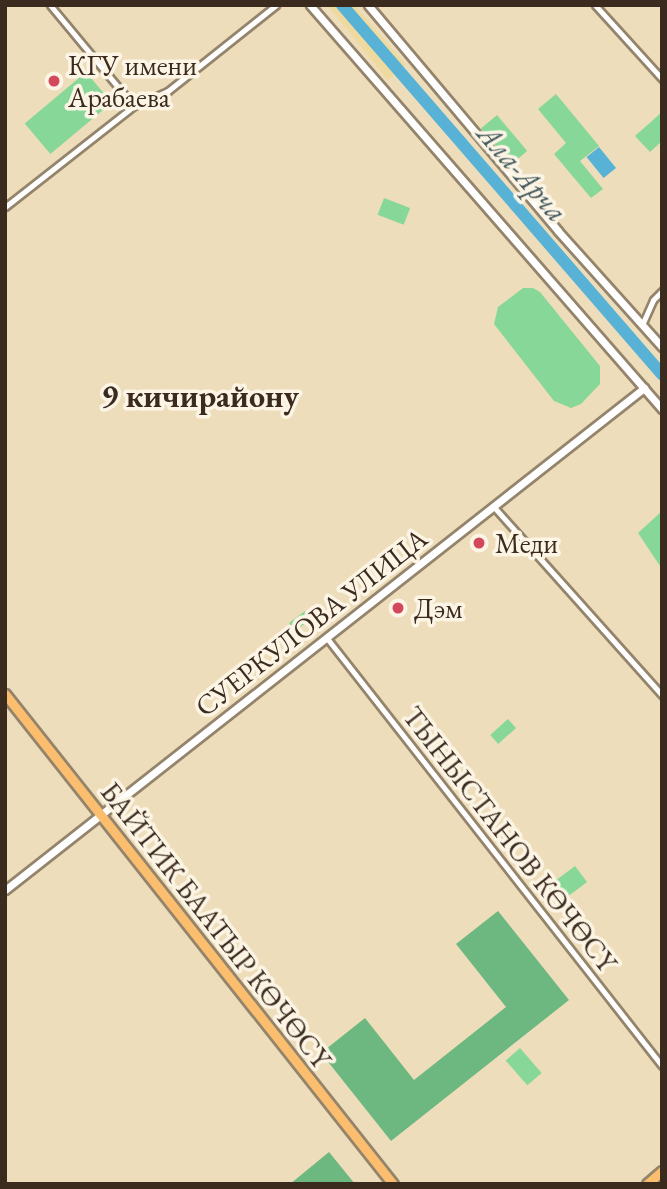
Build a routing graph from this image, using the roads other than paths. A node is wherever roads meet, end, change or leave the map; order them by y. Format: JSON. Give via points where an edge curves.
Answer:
{"nodes":[{"id":1,"x":50,"y":5,"type":"edge"},
{"id":2,"x":276,"y":5,"type":"edge"},
{"id":3,"x":310,"y":5,"type":"edge"},
{"id":4,"x":368,"y":5,"type":"edge"},
{"id":5,"x":595,"y":5,"type":"edge"},
{"id":6,"x":662,"y":79,"type":"edge"},
{"id":7,"x":134,"y":106,"type":"junction"},
{"id":8,"x":5,"y":206,"type":"edge"},
{"id":9,"x":662,"y":291,"type":"edge"},
{"id":10,"x":642,"y":325,"type":"junction"},
{"id":11,"x":662,"y":347,"type":"edge"},
{"id":12,"x":643,"y":388,"type":"junction"},
{"id":13,"x":662,"y":409,"type":"edge"},
{"id":14,"x":493,"y":506,"type":"junction"},
{"id":15,"x":326,"y":637,"type":"junction"},
{"id":16,"x":5,"y":694,"type":"edge"},
{"id":17,"x":662,"y":695,"type":"edge"},
{"id":18,"x":101,"y":817,"type":"junction"},
{"id":19,"x":5,"y":890,"type":"edge"},
{"id":20,"x":662,"y":1066,"type":"edge"},
{"id":21,"x":662,"y":1171,"type":"edge"},
{"id":22,"x":652,"y":1182,"type":"edge"},
{"id":23,"x":393,"y":1184,"type":"edge"}],
"edges":[{"from":1,"to":7,"type":"street"},
{"from":2,"to":7,"type":"street","via":[[169,92]]},
{"from":3,"to":12,"type":"street"},
{"from":4,"to":10,"type":"street"},
{"from":5,"to":6,"type":"street"},
{"from":7,"to":8,"type":"street"},
{"from":9,"to":10,"type":"street"},
{"from":10,"to":11,"type":"street"},
{"from":12,"to":13,"type":"street"},
{"from":12,"to":14,"type":"street","name":"СУЕРКУЛОВА УЛИЦА"},
{"from":14,"to":15,"type":"street","name":"СУЕРКУЛОВА УЛИЦА"},
{"from":14,"to":17,"type":"street"},
{"from":15,"to":18,"type":"street","name":"СУЕРКУЛОВА УЛИЦА"},
{"from":15,"to":20,"type":"street","name":"ТЫНЫСТАНОВ КӨЧӨСҮ"},
{"from":16,"to":18,"type":"main road","name":"БАЙТИК БААТЫР КӨЧӨСҮ"},
{"from":18,"to":19,"type":"street","name":"СУЕРКУЛОВА УЛИЦА"},
{"from":18,"to":23,"type":"main road","name":"БАЙТИК БААТЫР КӨЧӨСҮ"},
{"from":21,"to":22,"type":"main road"}]}
